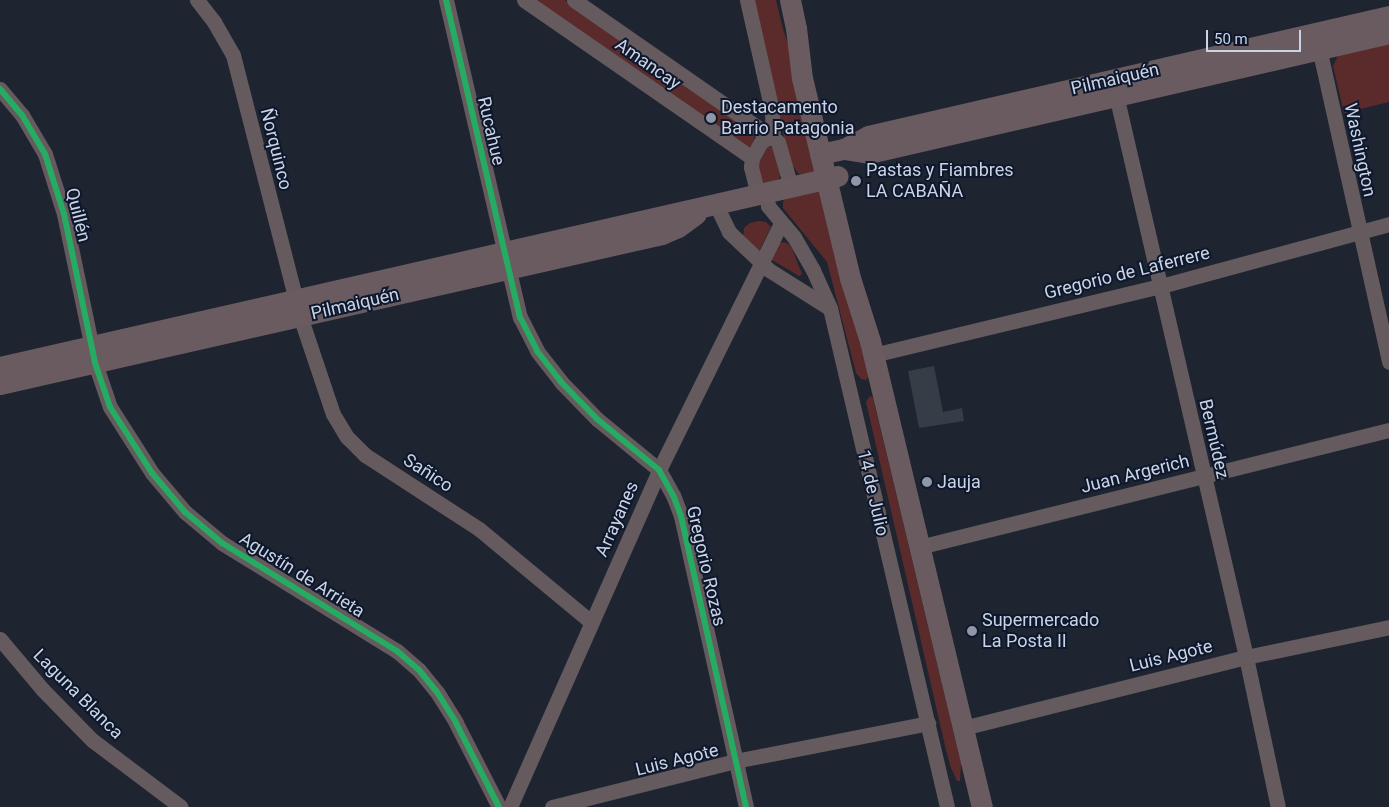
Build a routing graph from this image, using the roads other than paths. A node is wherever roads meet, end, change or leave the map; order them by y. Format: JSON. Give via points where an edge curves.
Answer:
{"nodes":[{"id":1,"x":197,"y":0,"type":"edge"},
{"id":2,"x":446,"y":0,"type":"edge"},
{"id":3,"x":524,"y":0,"type":"edge"},
{"id":4,"x":574,"y":0,"type":"edge"},
{"id":5,"x":593,"y":0,"type":"edge"},
{"id":6,"x":747,"y":0,"type":"edge"},
{"id":7,"x":790,"y":0,"type":"edge"},
{"id":8,"x":597,"y":16,"type":"junction"},
{"id":9,"x":1389,"y":16,"type":"edge"},
{"id":10,"x":1389,"y":33,"type":"edge"},
{"id":11,"x":1317,"y":41,"type":"junction"},
{"id":12,"x":1114,"y":88,"type":"junction"},
{"id":13,"x":0,"y":89,"type":"edge"},
{"id":14,"x":770,"y":138,"type":"junction"},
{"id":15,"x":832,"y":152,"type":"junction"},
{"id":16,"x":752,"y":158,"type":"junction"},
{"id":17,"x":832,"y":177,"type":"junction"},
{"id":18,"x":791,"y":187,"type":"junction"},
{"id":19,"x":762,"y":194,"type":"junction"},
{"id":20,"x":710,"y":206,"type":"junction"},
{"id":21,"x":781,"y":223,"type":"junction"},
{"id":22,"x":1389,"y":224,"type":"edge"},
{"id":23,"x":1358,"y":231,"type":"junction"},
{"id":24,"x":505,"y":261,"type":"junction"},
{"id":25,"x":760,"y":262,"type":"junction"},
{"id":26,"x":1161,"y":286,"type":"junction"},
{"id":27,"x":298,"y":308,"type":"junction"},
{"id":28,"x":830,"y":308,"type":"junction"},
{"id":29,"x":872,"y":348,"type":"junction"},
{"id":30,"x":93,"y":354,"type":"junction"},
{"id":31,"x":1389,"y":362,"type":"edge"},
{"id":32,"x":0,"y":367,"type":"edge"},
{"id":33,"x":0,"y":384,"type":"edge"},
{"id":34,"x":1389,"y":430,"type":"edge"},
{"id":35,"x":659,"y":470,"type":"junction"},
{"id":36,"x":1202,"y":476,"type":"junction"},
{"id":37,"x":919,"y":548,"type":"junction"},
{"id":38,"x":591,"y":622,"type":"junction"},
{"id":39,"x":1389,"y":627,"type":"edge"},
{"id":40,"x":0,"y":639,"type":"edge"},
{"id":41,"x":1246,"y":657,"type":"junction"},
{"id":42,"x":928,"y":723,"type":"junction"},
{"id":43,"x":963,"y":728,"type":"junction"},
{"id":44,"x":735,"y":761,"type":"junction"},
{"id":45,"x":181,"y":807,"type":"edge"},
{"id":46,"x":499,"y":807,"type":"edge"},
{"id":47,"x":510,"y":807,"type":"edge"},
{"id":48,"x":552,"y":807,"type":"edge"},
{"id":49,"x":746,"y":807,"type":"edge"},
{"id":50,"x":947,"y":807,"type":"edge"},
{"id":51,"x":982,"y":807,"type":"edge"},
{"id":52,"x":1278,"y":807,"type":"edge"}],
"edges":[{"from":1,"to":27,"type":"street","name":"Ñorquinco","via":[[233,55]]},
{"from":2,"to":24,"type":"street","name":"Rucahue"},
{"from":3,"to":16,"type":"street","name":"Amancay"},
{"from":4,"to":8,"type":"street","name":"Amancay"},
{"from":5,"to":8,"type":"street"},
{"from":6,"to":14,"type":"street","via":[[772,111]]},
{"from":7,"to":15,"type":"main road","name":"14 de Julio","via":[[796,28],[813,66]]},
{"from":8,"to":14,"type":"street","name":"Amancay"},
{"from":9,"to":11,"type":"main road","name":"Pilmaiquén"},
{"from":10,"to":11,"type":"main road","name":"Pilmaiquén"},
{"from":11,"to":12,"type":"main road","name":"Pilmaiquén"},
{"from":11,"to":23,"type":"street","name":"Washington"},
{"from":12,"to":15,"type":"main road","name":"Pilmaiquén","via":[[869,153]]},
{"from":12,"to":26,"type":"street","name":"Bermúdez"},
{"from":13,"to":30,"type":"street","name":"Quillén","via":[[22,115],[45,154],[64,214]]},
{"from":14,"to":16,"type":"street","via":[[761,142]]},
{"from":14,"to":18,"type":"street","via":[[778,142],[781,149]]},
{"from":15,"to":17,"type":"main road","name":"14 de Julio"},
{"from":16,"to":19,"type":"street","name":"14 de Julio","via":[[751,166]]},
{"from":17,"to":18,"type":"main road","name":"Pilmaiquén"},
{"from":17,"to":29,"type":"main road","name":"14 de Julio","via":[[863,285]]},
{"from":18,"to":19,"type":"main road","name":"Pilmaiquén"},
{"from":19,"to":20,"type":"main road","name":"Pilmaiquén"},
{"from":19,"to":21,"type":"street","name":"14 de Julio"},
{"from":20,"to":24,"type":"main road","name":"Pilmaiquén","via":[[662,234]]},
{"from":20,"to":25,"type":"street","via":[[729,232]]},
{"from":21,"to":25,"type":"street","name":"Arrayanes"},
{"from":21,"to":28,"type":"street","name":"14 de Julio","via":[[794,237]]},
{"from":22,"to":23,"type":"street","name":"Gregorio de Laferrere"},
{"from":23,"to":26,"type":"street","name":"Gregorio de Laferrere"},
{"from":23,"to":31,"type":"street","name":"Washington"},
{"from":24,"to":27,"type":"main road","name":"Pilmaiquén"},
{"from":24,"to":35,"type":"street","name":"Gregorio Rozas","via":[[520,317],[537,351],[561,382],[598,419]]},
{"from":25,"to":28,"type":"street"},
{"from":25,"to":35,"type":"street","name":"Arrayanes"},
{"from":26,"to":29,"type":"street","name":"Gregorio de Laferrere"},
{"from":26,"to":36,"type":"street","name":"Bermúdez"},
{"from":27,"to":30,"type":"main road","name":"Pilmaiquén"},
{"from":27,"to":38,"type":"street","name":"Sañico","via":[[333,414],[346,436],[365,455],[479,529]]},
{"from":28,"to":42,"type":"street","name":"14 de Julio"},
{"from":29,"to":37,"type":"main road","name":"14 de Julio"},
{"from":30,"to":32,"type":"main road","name":"Pilmaiquén"},
{"from":30,"to":33,"type":"main road","name":"Pilmaiquén"},
{"from":30,"to":46,"type":"street","name":"Agustín de Arrieta","via":[[110,407],[152,473],[185,512],[222,543],[397,652],[419,670],[456,723]]},
{"from":34,"to":36,"type":"street","name":"Juan Argerich"},
{"from":35,"to":38,"type":"street","name":"Arrayanes"},
{"from":35,"to":44,"type":"street","name":"Gregorio Rozas","via":[[680,516]]},
{"from":36,"to":37,"type":"street","name":"Juan Argerich"},
{"from":36,"to":41,"type":"street","name":"Bermúdez"},
{"from":37,"to":43,"type":"main road","name":"14 de Julio"},
{"from":38,"to":47,"type":"street","name":"Arrayanes"},
{"from":39,"to":41,"type":"street","name":"Luis Agote"},
{"from":40,"to":45,"type":"street","name":"Laguna Blanca","via":[[43,690],[92,740]]},
{"from":41,"to":43,"type":"street","name":"Luis Agote"},
{"from":41,"to":52,"type":"street","name":"Bermúdez"},
{"from":42,"to":44,"type":"street","name":"Luis Agote"},
{"from":42,"to":50,"type":"street","name":"14 de Julio"},
{"from":43,"to":51,"type":"main road","name":"14 de Julio"},
{"from":44,"to":48,"type":"street","name":"Luis Agote"},
{"from":44,"to":49,"type":"street","name":"Gregorio Rozas"}]}
